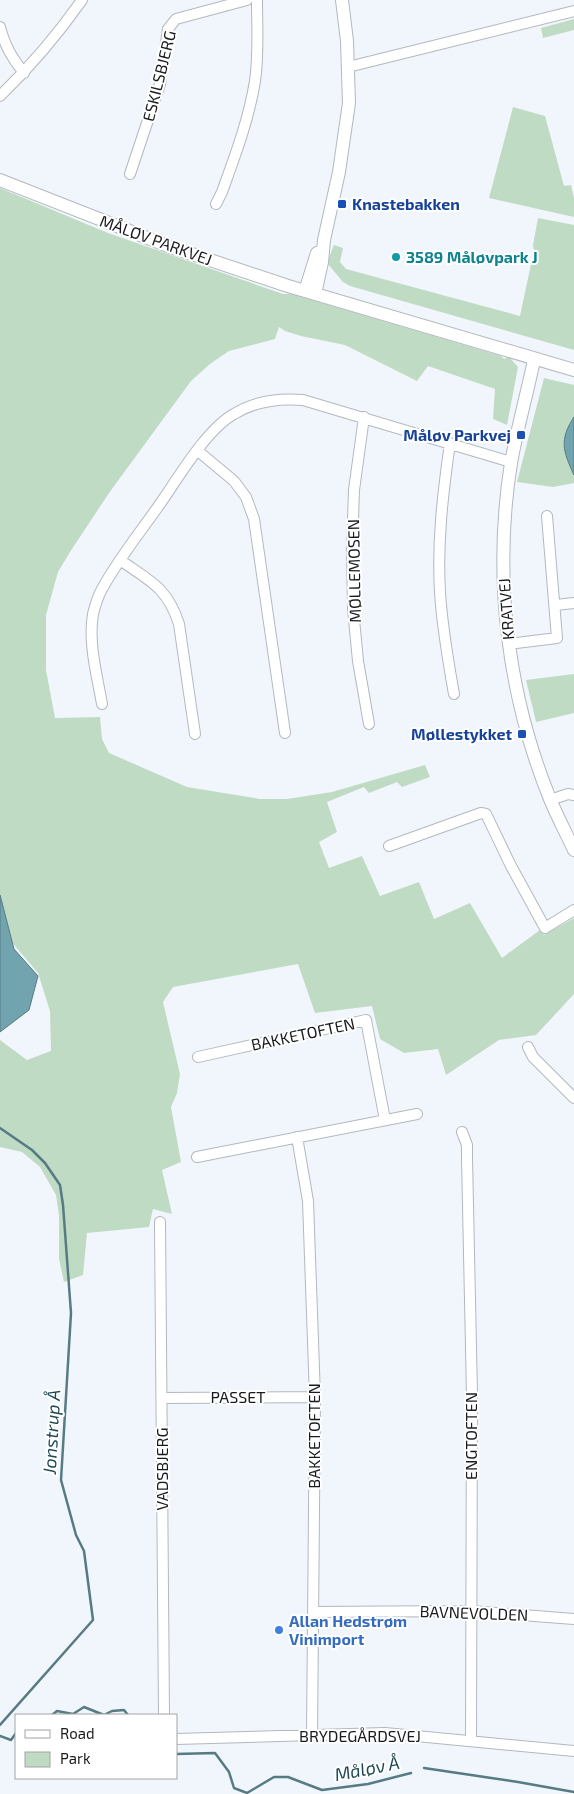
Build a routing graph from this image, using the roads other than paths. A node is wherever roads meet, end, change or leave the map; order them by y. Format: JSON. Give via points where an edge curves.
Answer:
{"nodes":[{"id":1,"x":82,"y":0,"type":"edge"},
{"id":2,"x":247,"y":0,"type":"edge"},
{"id":3,"x":257,"y":0,"type":"edge"},
{"id":4,"x":342,"y":0,"type":"edge"},
{"id":5,"x":574,"y":11,"type":"edge"},
{"id":6,"x":0,"y":27,"type":"edge"},
{"id":7,"x":348,"y":67,"type":"junction"},
{"id":8,"x":24,"y":73,"type":"junction"},
{"id":9,"x":0,"y":96,"type":"edge"},
{"id":10,"x":130,"y":174,"type":"dead end"},
{"id":11,"x":0,"y":180,"type":"edge"},
{"id":12,"x":216,"y":204,"type":"dead end"},
{"id":13,"x":310,"y":292,"type":"junction"},
{"id":14,"x":534,"y":360,"type":"junction"},
{"id":15,"x":574,"y":370,"type":"edge"},
{"id":16,"x":364,"y":417,"type":"junction"},
{"id":17,"x":450,"y":443,"type":"junction"},
{"id":18,"x":198,"y":451,"type":"junction"},
{"id":19,"x":511,"y":462,"type":"junction"},
{"id":20,"x":548,"y":516,"type":"dead end"},
{"id":21,"x":120,"y":560,"type":"junction"},
{"id":22,"x":574,"y":603,"type":"edge"},
{"id":23,"x":556,"y":604,"type":"junction"},
{"id":24,"x":508,"y":644,"type":"junction"},
{"id":25,"x":454,"y":694,"type":"dead end"},
{"id":26,"x":102,"y":704,"type":"dead end"},
{"id":27,"x":369,"y":724,"type":"dead end"},
{"id":28,"x":285,"y":733,"type":"dead end"},
{"id":29,"x":195,"y":734,"type":"dead end"},
{"id":30,"x":574,"y":795,"type":"edge"},
{"id":31,"x":550,"y":800,"type":"junction"},
{"id":32,"x":390,"y":846,"type":"dead end"},
{"id":33,"x":574,"y":850,"type":"edge"},
{"id":34,"x":574,"y":910,"type":"edge"},
{"id":35,"x":528,"y":1047,"type":"dead end"},
{"id":36,"x":198,"y":1056,"type":"dead end"},
{"id":37,"x":574,"y":1098,"type":"edge"},
{"id":38,"x":417,"y":1114,"type":"dead end"},
{"id":39,"x":385,"y":1120,"type":"junction"},
{"id":40,"x":462,"y":1132,"type":"dead end"},
{"id":41,"x":297,"y":1137,"type":"junction"},
{"id":42,"x":197,"y":1157,"type":"dead end"},
{"id":43,"x":160,"y":1222,"type":"dead end"},
{"id":44,"x":315,"y":1397,"type":"junction"},
{"id":45,"x":162,"y":1398,"type":"junction"},
{"id":46,"x":471,"y":1611,"type":"junction"},
{"id":47,"x":313,"y":1612,"type":"junction"},
{"id":48,"x":574,"y":1618,"type":"edge"},
{"id":49,"x":164,"y":1714,"type":"edge"},
{"id":50,"x":312,"y":1735,"type":"junction"},
{"id":51,"x":178,"y":1739,"type":"edge"},
{"id":52,"x":471,"y":1741,"type":"junction"},
{"id":53,"x":574,"y":1751,"type":"edge"}],
"edges":[{"from":1,"to":8,"type":"street","via":[[54,40]]},
{"from":2,"to":10,"type":"street","name":"ESKILSBJERG","via":[[176,19],[168,29],[160,84]]},
{"from":3,"to":12,"type":"street","via":[[257,54],[250,106]]},
{"from":4,"to":7,"type":"street"},
{"from":5,"to":7,"type":"street"},
{"from":6,"to":8,"type":"street","via":[[4,44]]},
{"from":7,"to":13,"type":"street","via":[[346,130],[324,240],[314,260]]},
{"from":8,"to":9,"type":"street"},
{"from":11,"to":13,"type":"street","name":"MÅLØV PARKVEJ","via":[[168,246]]},
{"from":13,"to":14,"type":"street","name":"MÅLØV PARKVEJ"},
{"from":14,"to":15,"type":"street","name":"MÅLØV PARKVEJ"},
{"from":14,"to":19,"type":"street","name":"KRATVEJ"},
{"from":16,"to":17,"type":"street"},
{"from":16,"to":18,"type":"street","via":[[303,400],[280,399],[255,404],[233,414],[215,428]]},
{"from":16,"to":27,"type":"street","name":"MØLLEMOSEN","via":[[354,490],[352,550],[358,661]]},
{"from":17,"to":19,"type":"street"},
{"from":17,"to":25,"type":"street","via":[[442,496],[440,590]]},
{"from":18,"to":21,"type":"street"},
{"from":18,"to":28,"type":"street","via":[[234,481],[246,497],[254,519]]},
{"from":19,"to":24,"type":"street","name":"KRATVEJ","via":[[503,565]]},
{"from":20,"to":23,"type":"street"},
{"from":21,"to":26,"type":"street","via":[[101,590],[91,637]]},
{"from":21,"to":29,"type":"street","via":[[154,583],[174,607]]},
{"from":22,"to":23,"type":"street"},
{"from":23,"to":24,"type":"street","via":[[557,638]]},
{"from":24,"to":31,"type":"street","name":"KRATVEJ","via":[[520,707]]},
{"from":30,"to":31,"type":"street"},
{"from":31,"to":33,"type":"street","name":"KRATVEJ"},
{"from":32,"to":34,"type":"street","via":[[481,813],[486,814],[545,928]]},
{"from":35,"to":37,"type":"street","via":[[533,1057]]},
{"from":36,"to":39,"type":"street","name":"BAKKETOFTEN","via":[[366,1020]]},
{"from":38,"to":39,"type":"street"},
{"from":39,"to":41,"type":"street"},
{"from":40,"to":46,"type":"street","name":"ENGTOFTEN","via":[[467,1158],[470,1301]]},
{"from":41,"to":42,"type":"street"},
{"from":41,"to":44,"type":"street","name":"BAKKETOFTEN","via":[[308,1201]]},
{"from":43,"to":45,"type":"street","name":"VADSBJERG"},
{"from":44,"to":45,"type":"street","name":"PASSET"},
{"from":44,"to":47,"type":"street","name":"BAKKETOFTEN"},
{"from":45,"to":49,"type":"street","name":"VADSBJERG"},
{"from":46,"to":47,"type":"street","name":"BAVNEVOLDEN"},
{"from":46,"to":48,"type":"street","name":"BAVNEVOLDEN"},
{"from":46,"to":52,"type":"street","name":"ENGTOFTEN"},
{"from":47,"to":50,"type":"street","name":"BAKKETOFTEN"},
{"from":50,"to":51,"type":"street","name":"BRYDEGÅRDSVEJ"},
{"from":50,"to":52,"type":"street","name":"BRYDEGÅRDSVEJ","via":[[385,1733]]},
{"from":52,"to":53,"type":"street","name":"BRYDEGÅRDSVEJ"}]}
